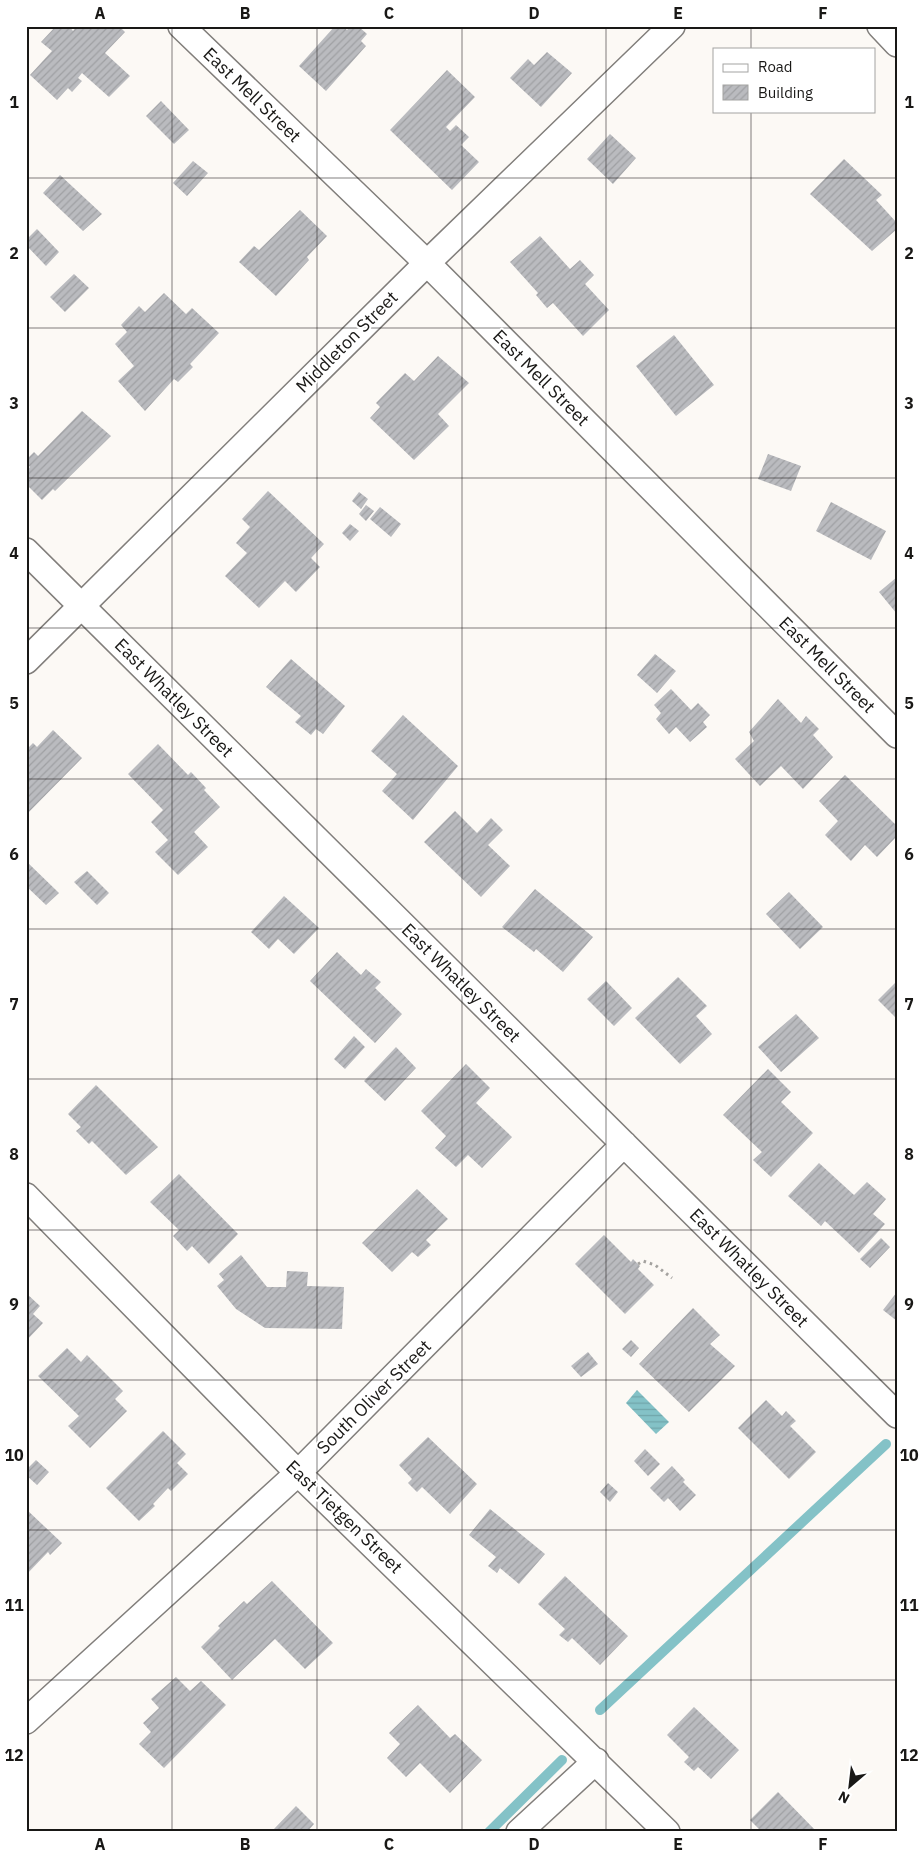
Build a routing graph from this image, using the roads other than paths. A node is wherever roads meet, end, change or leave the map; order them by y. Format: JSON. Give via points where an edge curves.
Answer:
{"nodes":[{"id":1,"x":181,"y":26,"type":"edge"},
{"id":2,"x":672,"y":26,"type":"edge"},
{"id":3,"x":880,"y":26,"type":"edge"},
{"id":4,"x":897,"y":44,"type":"edge"},
{"id":5,"x":426,"y":263,"type":"junction"},
{"id":6,"x":26,"y":551,"type":"edge"},
{"id":7,"x":81,"y":606,"type":"junction"},
{"id":8,"x":26,"y":661,"type":"edge"},
{"id":9,"x":897,"y":735,"type":"edge"},
{"id":10,"x":624,"y":1144,"type":"junction"},
{"id":11,"x":26,"y":1196,"type":"edge"},
{"id":12,"x":897,"y":1415,"type":"edge"},
{"id":13,"x":298,"y":1473,"type":"junction"},
{"id":14,"x":26,"y":1721,"type":"edge"},
{"id":15,"x":596,"y":1762,"type":"junction"},
{"id":16,"x":519,"y":1832,"type":"edge"},
{"id":17,"x":667,"y":1832,"type":"edge"}],
"edges":[{"from":1,"to":5,"type":"street","name":"East Mell Street"},
{"from":2,"to":5,"type":"street","name":"Middleton Street"},
{"from":3,"to":4,"type":"street"},
{"from":5,"to":7,"type":"street","name":"Middleton Street"},
{"from":5,"to":9,"type":"street","name":"East Mell Street"},
{"from":6,"to":7,"type":"street","name":"East Whatley Street"},
{"from":7,"to":8,"type":"street","name":"Middleton Street"},
{"from":7,"to":10,"type":"street","name":"East Whatley Street"},
{"from":10,"to":12,"type":"street","name":"East Whatley Street"},
{"from":10,"to":13,"type":"street","name":"South Oliver Street"},
{"from":11,"to":13,"type":"street","name":"East Tietgen Street"},
{"from":13,"to":14,"type":"street","name":"South Oliver Street"},
{"from":13,"to":15,"type":"street","name":"East Tietgen Street"},
{"from":15,"to":16,"type":"street"},
{"from":15,"to":17,"type":"street","name":"East Tietgen Street"}]}
